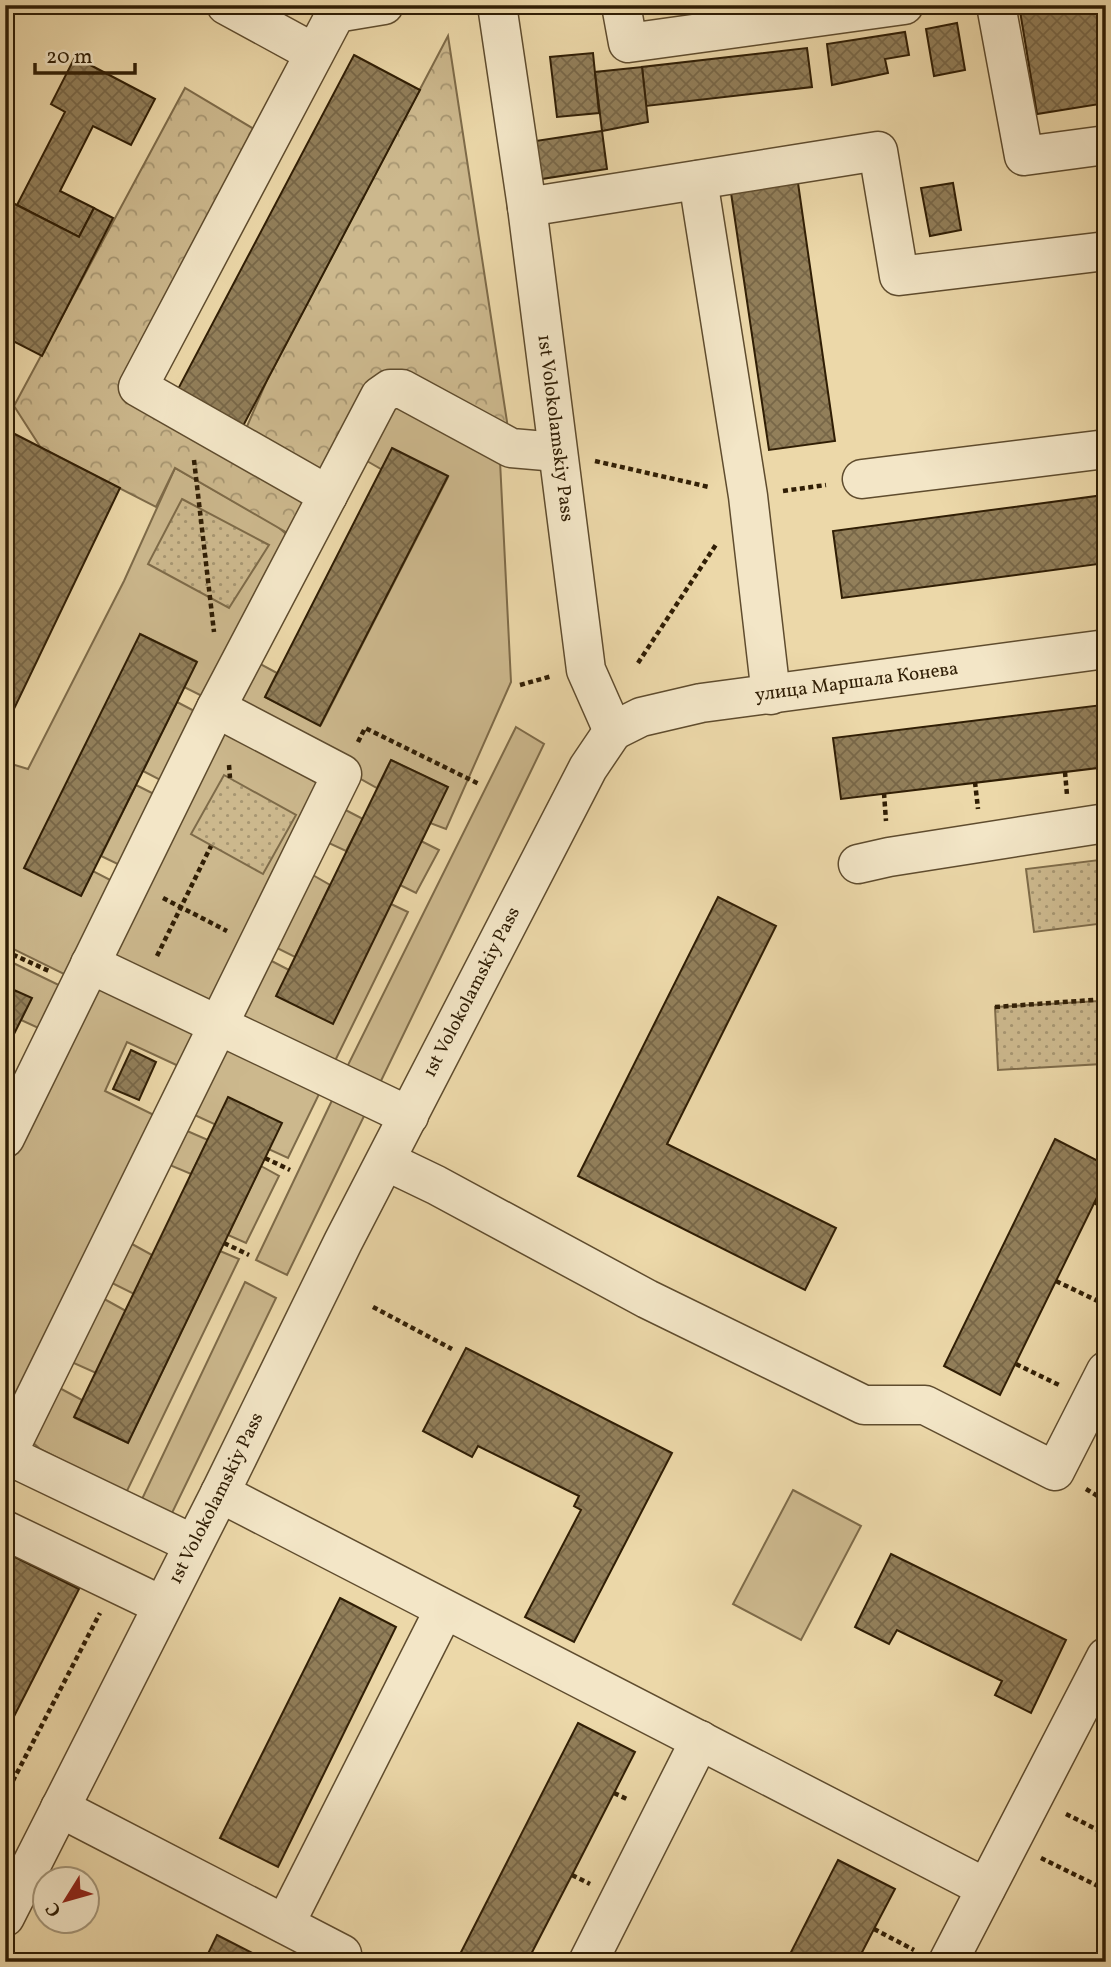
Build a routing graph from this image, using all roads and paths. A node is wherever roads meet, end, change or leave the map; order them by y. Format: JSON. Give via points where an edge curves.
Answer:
{"nodes":[{"id":1,"x":226,"y":5,"type":"edge"},
{"id":2,"x":384,"y":5,"type":"edge"},
{"id":3,"x":497,"y":5,"type":"edge"},
{"id":4,"x":621,"y":5,"type":"edge"},
{"id":5,"x":904,"y":5,"type":"edge"},
{"id":6,"x":996,"y":5,"type":"edge"},
{"id":7,"x":334,"y":9,"type":"edge"},
{"id":8,"x":314,"y":53,"type":"junction"},
{"id":9,"x":1106,"y":145,"type":"edge"},
{"id":10,"x":698,"y":180,"type":"junction"},
{"id":11,"x":527,"y":207,"type":"junction"},
{"id":12,"x":1106,"y":251,"type":"edge"},
{"id":13,"x":188,"y":415,"type":"junction"},
{"id":14,"x":1106,"y":449,"type":"edge"},
{"id":15,"x":557,"y":452,"type":"junction"},
{"id":16,"x":862,"y":479,"type":"joint"},
{"id":17,"x":328,"y":495,"type":"junction"},
{"id":18,"x":748,"y":496,"type":"junction"},
{"id":19,"x":719,"y":541,"type":"dead end"},
{"id":20,"x":216,"y":642,"type":"dead end"},
{"id":21,"x":1106,"y":649,"type":"edge"},
{"id":22,"x":638,"y":663,"type":"dead end"},
{"id":23,"x":553,"y":676,"type":"dead end"},
{"id":24,"x":520,"y":685,"type":"dead end"},
{"id":25,"x":771,"y":695,"type":"junction"},
{"id":26,"x":216,"y":708,"type":"junction"},
{"id":27,"x":613,"y":731,"type":"junction"},
{"id":28,"x":342,"y":774,"type":"junction"},
{"id":29,"x":479,"y":784,"type":"dead end"},
{"id":30,"x":1106,"y":823,"type":"edge"},
{"id":31,"x":211,"y":846,"type":"dead end"},
{"id":32,"x":858,"y":864,"type":"dead end"},
{"id":33,"x":131,"y":881,"type":"junction"},
{"id":34,"x":181,"y":908,"type":"junction"},
{"id":35,"x":258,"y":946,"type":"junction"},
{"id":36,"x":5,"y":951,"type":"edge"},
{"id":37,"x":85,"y":975,"type":"junction"},
{"id":38,"x":142,"y":988,"type":"junction"},
{"id":39,"x":1106,"y":999,"type":"edge"},
{"id":40,"x":995,"y":1007,"type":"dead end"},
{"id":41,"x":220,"y":1024,"type":"junction"},
{"id":42,"x":409,"y":1116,"type":"junction"},
{"id":43,"x":5,"y":1138,"type":"edge"},
{"id":44,"x":265,"y":1158,"type":"dead end"},
{"id":45,"x":386,"y":1161,"type":"junction"},
{"id":46,"x":290,"y":1170,"type":"dead end"},
{"id":47,"x":1094,"y":1202,"type":"dead end"},
{"id":48,"x":1106,"y":1208,"type":"edge"},
{"id":49,"x":224,"y":1243,"type":"dead end"},
{"id":50,"x":249,"y":1255,"type":"dead end"},
{"id":51,"x":1056,"y":1281,"type":"dead end"},
{"id":52,"x":1106,"y":1305,"type":"edge"},
{"id":53,"x":373,"y":1307,"type":"dead end"},
{"id":54,"x":452,"y":1349,"type":"dead end"},
{"id":55,"x":1106,"y":1371,"type":"edge"},
{"id":56,"x":6,"y":1454,"type":"edge"},
{"id":57,"x":220,"y":1493,"type":"junction"},
{"id":58,"x":5,"y":1530,"type":"edge"},
{"id":59,"x":193,"y":1544,"type":"junction"},
{"id":60,"x":116,"y":1582,"type":"junction"},
{"id":61,"x":161,"y":1605,"type":"junction"},
{"id":62,"x":444,"y":1610,"type":"junction"},
{"id":63,"x":1106,"y":1657,"type":"edge"},
{"id":64,"x":700,"y":1740,"type":"junction"},
{"id":65,"x":5,"y":1796,"type":"edge"},
{"id":66,"x":1032,"y":1798,"type":"junction"},
{"id":67,"x":60,"y":1808,"type":"junction"},
{"id":68,"x":1106,"y":1834,"type":"edge"},
{"id":69,"x":1010,"y":1843,"type":"junction"},
{"id":70,"x":986,"y":1888,"type":"junction"},
{"id":71,"x":1106,"y":1890,"type":"edge"},
{"id":72,"x":5,"y":1917,"type":"edge"},
{"id":73,"x":285,"y":1924,"type":"junction"},
{"id":74,"x":874,"y":1929,"type":"dead end"},
{"id":75,"x":932,"y":1956,"type":"edge"},
{"id":76,"x":338,"y":1962,"type":"edge"},
{"id":77,"x":588,"y":1962,"type":"edge"}],
"edges":[{"from":1,"to":8,"type":"street"},
{"from":2,"to":7,"type":"street"},
{"from":3,"to":11,"type":"street","name":"1st Volokolamskiy Pass"},
{"from":4,"to":5,"type":"street","via":[[628,43]]},
{"from":6,"to":9,"type":"street","via":[[1024,156]]},
{"from":7,"to":8,"type":"street"},
{"from":8,"to":13,"type":"street","via":[[138,387]]},
{"from":10,"to":11,"type":"street"},
{"from":10,"to":12,"type":"street","via":[[878,151],[899,276]]},
{"from":10,"to":18,"type":"street"},
{"from":11,"to":15,"type":"street","name":"1st Volokolamskiy Pass"},
{"from":13,"to":17,"type":"street"},
{"from":13,"to":20,"type":"path"},
{"from":14,"to":16,"type":"street"},
{"from":15,"to":17,"type":"street","via":[[511,448],[402,389],[390,389],[380,396]]},
{"from":15,"to":18,"type":"path"},
{"from":15,"to":27,"type":"street","name":"1st Volokolamskiy Pass","via":[[586,670]]},
{"from":16,"to":18,"type":"path"},
{"from":17,"to":26,"type":"street"},
{"from":18,"to":25,"type":"street"},
{"from":19,"to":22,"type":"path"},
{"from":21,"to":25,"type":"street","name":"улица Маршала Конева"},
{"from":23,"to":24,"type":"path"},
{"from":25,"to":27,"type":"street","name":"улица Маршала Конева","via":[[701,703],[640,717]]},
{"from":26,"to":28,"type":"street"},
{"from":26,"to":33,"type":"street"},
{"from":27,"to":42,"type":"street","name":"1st Volokolamskiy Pass","via":[[588,768]]},
{"from":28,"to":29,"type":"path","via":[[365,728]]},
{"from":28,"to":35,"type":"street"},
{"from":30,"to":32,"type":"street"},
{"from":31,"to":34,"type":"path"},
{"from":33,"to":34,"type":"path"},
{"from":33,"to":37,"type":"street"},
{"from":34,"to":35,"type":"path"},
{"from":34,"to":38,"type":"path"},
{"from":35,"to":41,"type":"street"},
{"from":36,"to":37,"type":"path"},
{"from":37,"to":38,"type":"street"},
{"from":37,"to":43,"type":"street"},
{"from":38,"to":41,"type":"street"},
{"from":39,"to":40,"type":"path"},
{"from":41,"to":42,"type":"street"},
{"from":41,"to":56,"type":"street"},
{"from":42,"to":45,"type":"street","name":"1st Volokolamskiy Pass"},
{"from":44,"to":46,"type":"path"},
{"from":45,"to":55,"type":"street","via":[[648,1299],[864,1405],[925,1405],[1055,1471]]},
{"from":45,"to":57,"type":"street","name":"1st Volokolamskiy Pass"},
{"from":47,"to":48,"type":"path"},
{"from":49,"to":50,"type":"path"},
{"from":51,"to":52,"type":"path"},
{"from":53,"to":54,"type":"path"},
{"from":56,"to":59,"type":"street"},
{"from":57,"to":59,"type":"street","name":"1st Volokolamskiy Pass"},
{"from":57,"to":62,"type":"street"},
{"from":58,"to":60,"type":"street"},
{"from":59,"to":61,"type":"street","name":"1st Volokolamskiy Pass"},
{"from":60,"to":61,"type":"street"},
{"from":60,"to":65,"type":"path"},
{"from":61,"to":67,"type":"street","name":"1st Volokolamskiy Pass"},
{"from":62,"to":64,"type":"street"},
{"from":62,"to":73,"type":"street"},
{"from":63,"to":66,"type":"street"},
{"from":64,"to":70,"type":"street"},
{"from":64,"to":77,"type":"street"},
{"from":66,"to":68,"type":"path"},
{"from":66,"to":69,"type":"street"},
{"from":67,"to":72,"type":"street","name":"1st Volokolamskiy Pass"},
{"from":67,"to":73,"type":"street"},
{"from":69,"to":70,"type":"street"},
{"from":69,"to":71,"type":"path"},
{"from":70,"to":75,"type":"street"},
{"from":73,"to":76,"type":"street","via":[[342,1954]]},
{"from":74,"to":75,"type":"path"}]}
